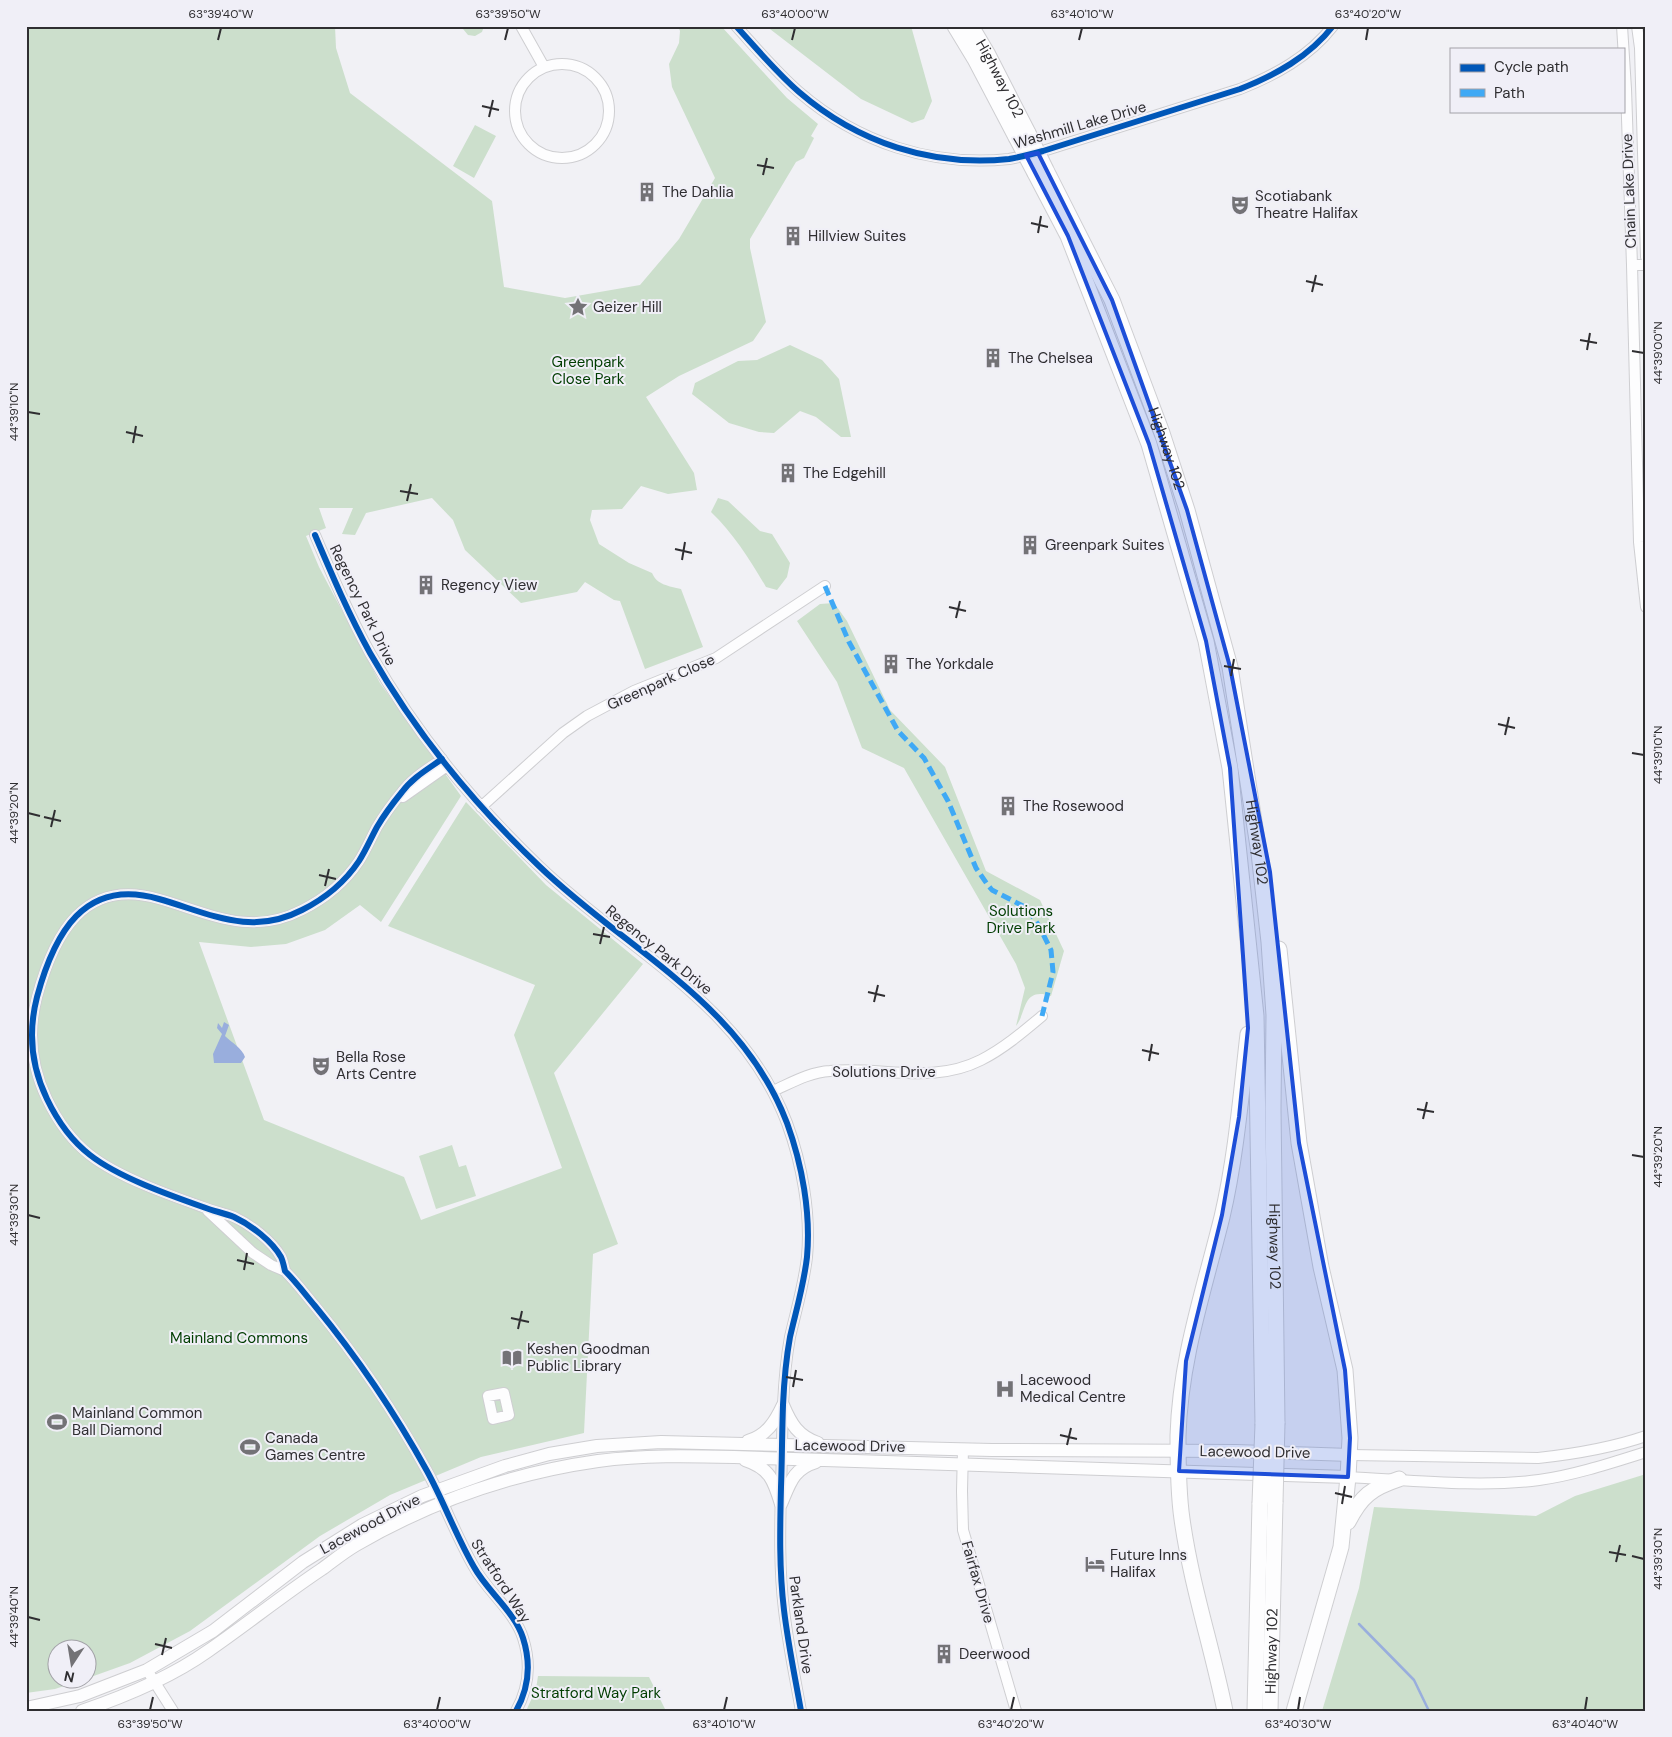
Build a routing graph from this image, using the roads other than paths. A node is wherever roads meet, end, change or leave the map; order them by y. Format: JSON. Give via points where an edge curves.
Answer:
{"nodes":[{"id":1,"x":521,"y":26,"type":"edge"},
{"id":2,"x":736,"y":26,"type":"edge"},
{"id":3,"x":955,"y":26,"type":"edge"},
{"id":4,"x":971,"y":26,"type":"edge"},
{"id":5,"x":1332,"y":26,"type":"edge"},
{"id":6,"x":1622,"y":26,"type":"edge"},
{"id":7,"x":1637,"y":26,"type":"edge"},
{"id":8,"x":1623,"y":48,"type":"edge"},
{"id":9,"x":1624,"y":58,"type":"edge"},
{"id":10,"x":544,"y":67,"type":"junction"},
{"id":11,"x":1022,"y":135,"type":"junction"},
{"id":12,"x":1041,"y":171,"type":"junction"},
{"id":13,"x":1646,"y":257,"type":"edge"},
{"id":14,"x":1632,"y":265,"type":"junction"},
{"id":15,"x":1646,"y":265,"type":"edge"},
{"id":16,"x":1642,"y":501,"type":"edge"},
{"id":17,"x":315,"y":535,"type":"dead end"},
{"id":18,"x":825,"y":586,"type":"dead end"},
{"id":19,"x":1646,"y":607,"type":"edge"},
{"id":20,"x":1230,"y":667,"type":"junction"},
{"id":21,"x":445,"y":762,"type":"junction"},
{"id":22,"x":1230,"y":768,"type":"junction"},
{"id":23,"x":482,"y":807,"type":"junction"},
{"id":24,"x":1042,"y":1016,"type":"dead end"},
{"id":25,"x":773,"y":1091,"type":"junction"},
{"id":26,"x":205,"y":1208,"type":"junction"},
{"id":27,"x":285,"y":1271,"type":"junction"},
{"id":28,"x":783,"y":1405,"type":"junction"},
{"id":29,"x":1270,"y":1424,"type":"junction"},
{"id":30,"x":1646,"y":1436,"type":"edge"},
{"id":31,"x":742,"y":1443,"type":"junction"},
{"id":32,"x":827,"y":1446,"type":"junction"},
{"id":33,"x":963,"y":1449,"type":"junction"},
{"id":34,"x":1178,"y":1450,"type":"junction"},
{"id":35,"x":782,"y":1452,"type":"junction"},
{"id":36,"x":1646,"y":1452,"type":"edge"},
{"id":37,"x":1350,"y":1455,"type":"junction"},
{"id":38,"x":734,"y":1457,"type":"junction"},
{"id":39,"x":824,"y":1460,"type":"junction"},
{"id":40,"x":963,"y":1463,"type":"junction"},
{"id":41,"x":1179,"y":1471,"type":"junction"},
{"id":42,"x":1348,"y":1477,"type":"junction"},
{"id":43,"x":1399,"y":1479,"type":"junction"},
{"id":44,"x":440,"y":1496,"type":"junction"},
{"id":45,"x":781,"y":1504,"type":"junction"},
{"id":46,"x":1344,"y":1530,"type":"junction"},
{"id":47,"x":147,"y":1670,"type":"junction"},
{"id":48,"x":155,"y":1682,"type":"junction"},
{"id":49,"x":26,"y":1708,"type":"edge"},
{"id":50,"x":82,"y":1711,"type":"edge"},
{"id":51,"x":173,"y":1711,"type":"edge"},
{"id":52,"x":516,"y":1711,"type":"edge"},
{"id":53,"x":801,"y":1711,"type":"edge"},
{"id":54,"x":1016,"y":1711,"type":"edge"},
{"id":55,"x":1225,"y":1711,"type":"edge"},
{"id":56,"x":1255,"y":1711,"type":"edge"},
{"id":57,"x":1270,"y":1711,"type":"edge"},
{"id":58,"x":1294,"y":1711,"type":"edge"}],
"edges":[{"from":1,"to":10,"type":"street"},
{"from":2,"to":5,"type":"street","name":"Washmill Lake Drive","via":[[797,91],[853,130],[877,142],[930,157],[986,161],[1043,151],[1240,89],[1292,64]]},
{"from":3,"to":11,"type":"highway","name":"Highway 102"},
{"from":4,"to":11,"type":"highway","name":"Highway 102"},
{"from":6,"to":8,"type":"street","name":"Chain Lake Drive"},
{"from":7,"to":13,"type":"street","name":"Chain Lake Drive"},
{"from":9,"to":14,"type":"street","name":"Chain Lake Drive"},
{"from":10,"to":10,"type":"street","via":[[527,78],[518,92],[514,107],[516,123],[522,138],[534,149],[548,156],[578,155],[592,148],[602,136],[608,122],[605,92],[585,69],[570,64]]},
{"from":11,"to":12,"type":"highway","name":"Highway 102","bridge":true},
{"from":12,"to":20,"type":"highway","name":"Highway 102","via":[[1112,300],[1187,510]]},
{"from":12,"to":22,"type":"highway","name":"Highway 102","via":[[1149,444],[1206,641]]},
{"from":14,"to":15,"type":"street","name":"Chain Lake Drive"},
{"from":14,"to":16,"type":"street","name":"Chain Lake Drive"},
{"from":16,"to":19,"type":"street","name":"Chain Lake Drive","via":[[1640,554]]},
{"from":17,"to":21,"type":"street","name":"Regency Park Drive","via":[[369,652],[408,713]]},
{"from":18,"to":23,"type":"street","name":"Greenpark Close","via":[[721,655],[634,691],[587,716],[563,733]]},
{"from":20,"to":29,"type":"highway","name":"Highway 102","via":[[1259,853],[1274,1015]]},
{"from":20,"to":37,"type":"highway","via":[[1270,872],[1298,1143],[1321,1268],[1345,1370]]},
{"from":21,"to":23,"type":"street","name":"Regency Park Drive"},
{"from":21,"to":26,"type":"street","via":[[409,784],[385,814],[358,861],[344,878],[324,898],[301,911],[270,921],[230,921],[158,898],[124,894],[83,908],[56,944],[43,975],[32,1028],[35,1066],[50,1106],[73,1139],[91,1156],[114,1171]]},
{"from":22,"to":29,"type":"highway","name":"Highway 102","via":[[1256,1016]]},
{"from":22,"to":34,"type":"highway","via":[[1247,971],[1248,1028],[1239,1117],[1222,1215],[1186,1361]]},
{"from":23,"to":25,"type":"street","name":"Regency Park Drive","via":[[540,867],[590,911],[715,1012],[746,1048]]},
{"from":24,"to":25,"type":"street","name":"Solutions Drive","via":[[980,1061],[952,1070],[918,1074],[828,1071]]},
{"from":25,"to":28,"type":"street","name":"Regency Park Drive","via":[[796,1152],[807,1228],[806,1262],[790,1341]]},
{"from":26,"to":27,"type":"street","via":[[253,1254]]},
{"from":26,"to":27,"type":"street","via":[[236,1218],[254,1229],[280,1257]]},
{"from":27,"to":44,"type":"street","name":"Stratford Way","via":[[362,1367],[414,1447]]},
{"from":28,"to":31,"type":"main road","via":[[765,1433]]},
{"from":28,"to":32,"type":"main road","via":[[799,1434]]},
{"from":28,"to":35,"type":"street","name":"Regency Park Drive"},
{"from":29,"to":56,"type":"highway","name":"Highway 102","bridge":true,"via":[[1260,1503]]},
{"from":29,"to":57,"type":"highway","name":"Highway 102","bridge":true,"via":[[1275,1502]]},
{"from":30,"to":37,"type":"street","name":"Lacewood Drive","via":[[1601,1449],[1538,1458]]},
{"from":31,"to":35,"type":"main road","name":"Lacewood Drive"},
{"from":31,"to":44,"type":"main road","name":"Lacewood Drive","via":[[661,1442],[597,1446],[549,1454],[505,1466]]},
{"from":32,"to":33,"type":"main road","name":"Lacewood Drive"},
{"from":32,"to":35,"type":"main road","name":"Lacewood Drive"},
{"from":33,"to":34,"type":"main road","name":"Lacewood Drive"},
{"from":33,"to":40,"type":"street","name":"Fairfax Drive"},
{"from":34,"to":37,"type":"main road","name":"Lacewood Drive"},
{"from":34,"to":41,"type":"highway"},
{"from":35,"to":38,"type":"main road","name":"Lacewood Drive"},
{"from":35,"to":39,"type":"main road","name":"Lacewood Drive"},
{"from":35,"to":45,"type":"street","name":"Parkland Drive"},
{"from":36,"to":43,"type":"street","name":"Lacewood Drive","via":[[1539,1480],[1509,1483]]},
{"from":37,"to":42,"type":"highway"},
{"from":38,"to":44,"type":"main road","name":"Lacewood Drive","via":[[598,1461]]},
{"from":38,"to":45,"type":"main road","via":[[765,1470],[775,1485]]},
{"from":39,"to":40,"type":"main road","name":"Lacewood Drive"},
{"from":39,"to":45,"type":"main road","via":[[798,1471]]},
{"from":40,"to":41,"type":"main road","name":"Lacewood Drive"},
{"from":40,"to":54,"type":"street","name":"Fairfax Drive","via":[[963,1530]]},
{"from":41,"to":42,"type":"main road","name":"Lacewood Drive"},
{"from":41,"to":55,"type":"highway","via":[[1182,1518],[1193,1581]]},
{"from":42,"to":43,"type":"street","name":"Lacewood Drive"},
{"from":42,"to":46,"type":"highway"},
{"from":43,"to":46,"type":"highway","via":[[1368,1493],[1356,1505]]},
{"from":44,"to":47,"type":"main road","name":"Lacewood Drive","via":[[362,1525],[302,1562],[213,1631]]},
{"from":44,"to":48,"type":"main road","name":"Lacewood Drive","via":[[356,1546],[207,1652]]},
{"from":44,"to":52,"type":"street","name":"Stratford Way","via":[[475,1569],[522,1636],[528,1659],[528,1678]]},
{"from":45,"to":53,"type":"street","name":"Parkland Drive","via":[[780,1566],[784,1611]]},
{"from":46,"to":58,"type":"highway","via":[[1342,1547]]},
{"from":47,"to":48,"type":"street"},
{"from":47,"to":49,"type":"main road","name":"Lacewood Drive","via":[[80,1696]]},
{"from":48,"to":50,"type":"main road","name":"Lacewood Drive"},
{"from":48,"to":51,"type":"street"}]}
